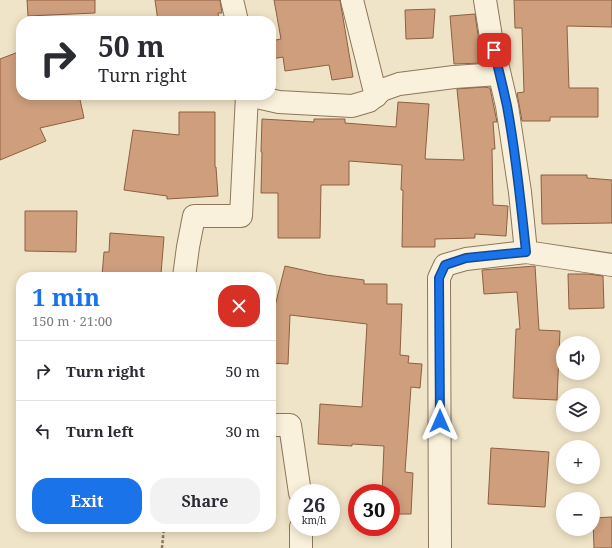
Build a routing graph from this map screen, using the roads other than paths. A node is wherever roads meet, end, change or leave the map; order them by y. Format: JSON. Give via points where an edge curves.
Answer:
{"nodes":[{"id":1,"x":232,"y":0,"type":"edge"},
{"id":2,"x":352,"y":0,"type":"edge"},
{"id":3,"x":485,"y":0,"type":"edge"},
{"id":4,"x":236,"y":16,"type":"edge"},
{"id":5,"x":499,"y":74,"type":"junction"},
{"id":6,"x":376,"y":96,"type":"junction"},
{"id":7,"x":247,"y":100,"type":"edge"},
{"id":8,"x":270,"y":100,"type":"edge"},
{"id":9,"x":526,"y":252,"type":"junction"},
{"id":10,"x":612,"y":265,"type":"edge"},
{"id":11,"x":185,"y":272,"type":"edge"},
{"id":12,"x":276,"y":425,"type":"edge"},
{"id":13,"x":299,"y":484,"type":"edge"},
{"id":14,"x":301,"y":536,"type":"edge"},
{"id":15,"x":301,"y":548,"type":"edge"},
{"id":16,"x":440,"y":548,"type":"edge"}],
"edges":[{"from":1,"to":4,"type":"street"},
{"from":2,"to":6,"type":"street"},
{"from":3,"to":5,"type":"street"},
{"from":5,"to":6,"type":"street","via":[[399,84],[382,90]]},
{"from":5,"to":9,"type":"street","via":[[507,106]]},
{"from":6,"to":8,"type":"street","via":[[369,102],[352,106]]},
{"from":7,"to":11,"type":"street","via":[[241,216],[194,216]]},
{"from":9,"to":10,"type":"street"},
{"from":9,"to":16,"type":"street","via":[[466,258],[445,265],[439,278]]},
{"from":12,"to":13,"type":"street","via":[[290,425]]},
{"from":14,"to":15,"type":"street"}]}
